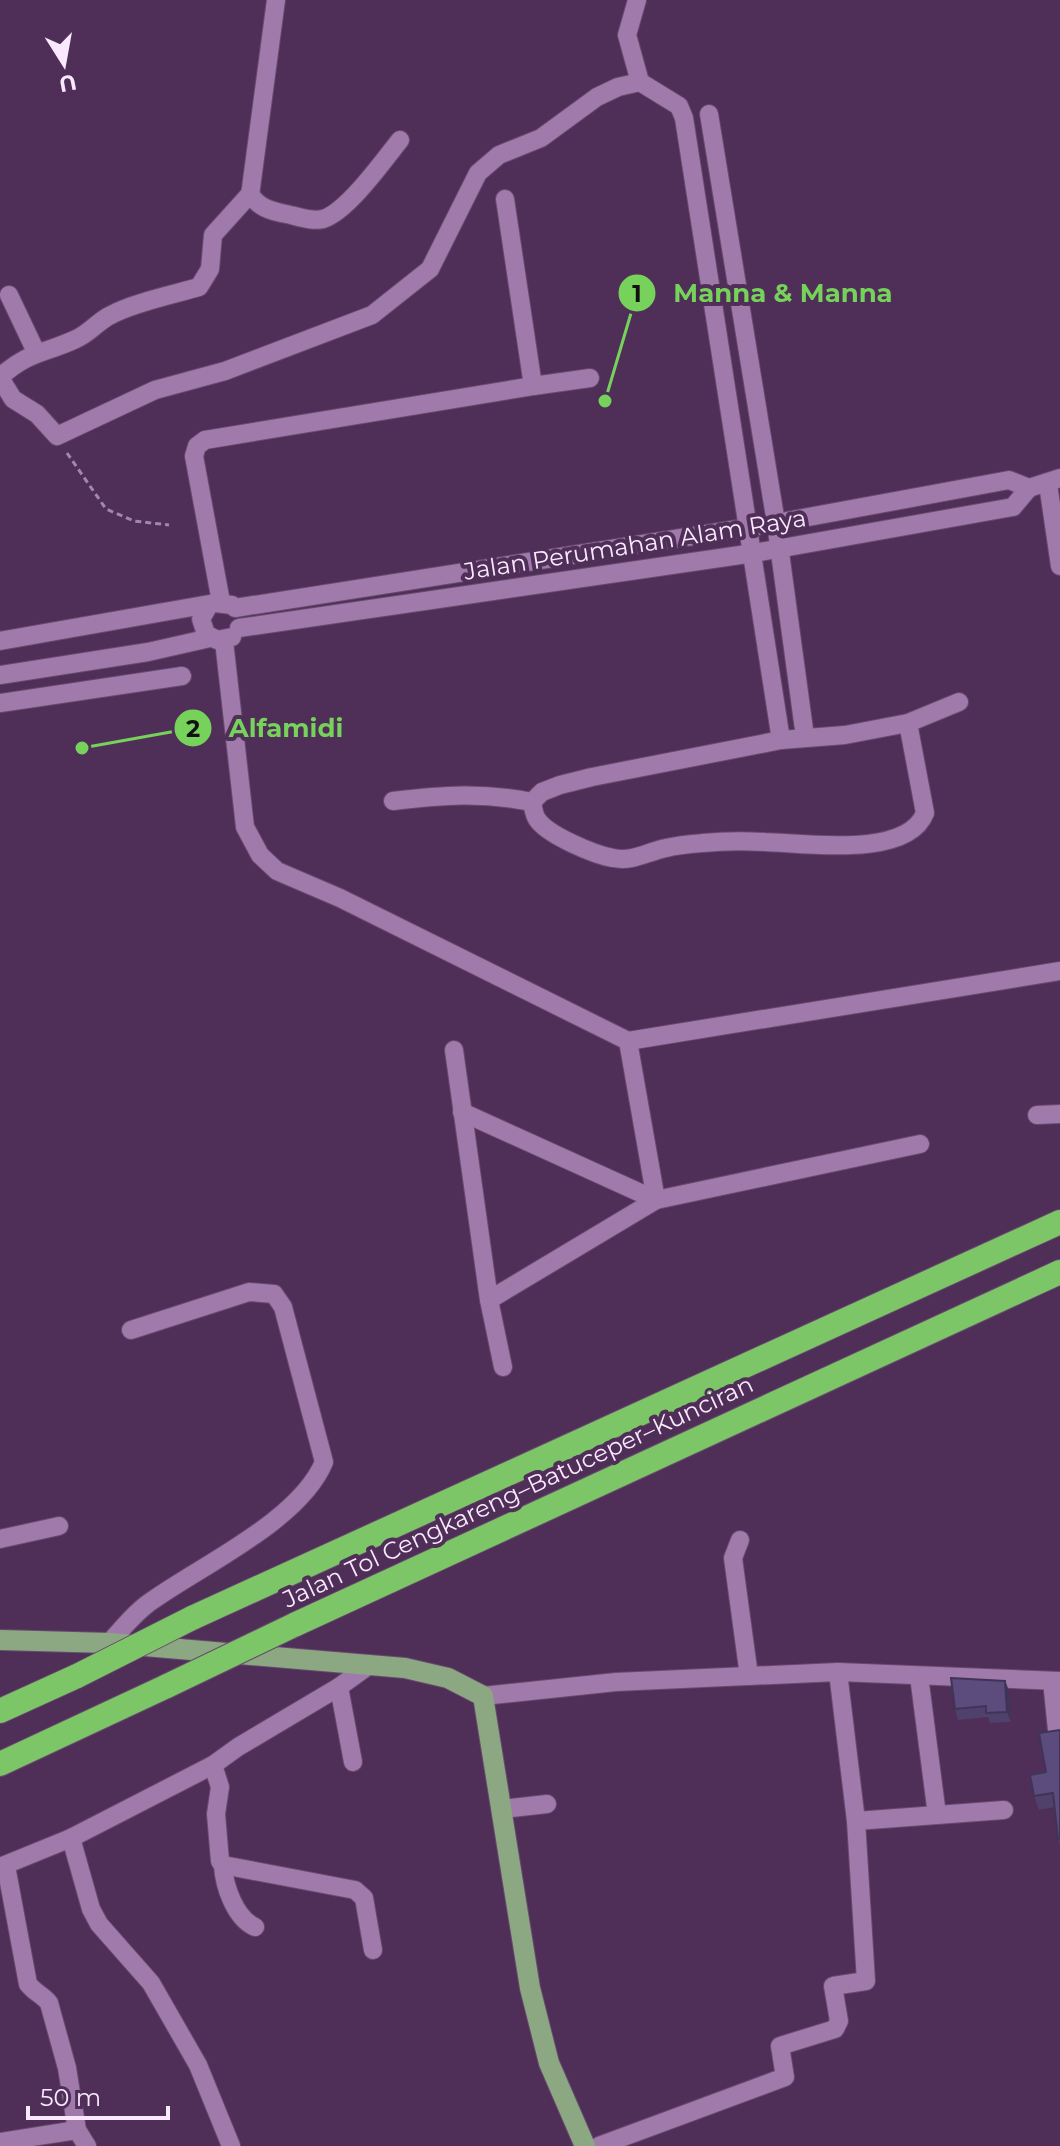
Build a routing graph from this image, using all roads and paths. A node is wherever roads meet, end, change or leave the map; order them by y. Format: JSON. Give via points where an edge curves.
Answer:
{"nodes":[{"id":1,"x":276,"y":0,"type":"edge"},
{"id":2,"x":637,"y":0,"type":"edge"},
{"id":3,"x":640,"y":82,"type":"junction"},
{"id":4,"x":709,"y":114,"type":"dead end"},
{"id":5,"x":400,"y":140,"type":"dead end"},
{"id":6,"x":250,"y":194,"type":"junction"},
{"id":7,"x":505,"y":199,"type":"dead end"},
{"id":8,"x":9,"y":295,"type":"dead end"},
{"id":9,"x":36,"y":352,"type":"junction"},
{"id":10,"x":0,"y":378,"type":"edge"},
{"id":11,"x":590,"y":378,"type":"dead end"},
{"id":12,"x":533,"y":386,"type":"junction"},
{"id":13,"x":47,"y":426,"type":"junction"},
{"id":14,"x":1054,"y":481,"type":"edge"},
{"id":15,"x":1029,"y":488,"type":"junction"},
{"id":16,"x":776,"y":523,"type":"junction"},
{"id":17,"x":169,"y":525,"type":"dead end"},
{"id":18,"x":749,"y":527,"type":"junction"},
{"id":19,"x":780,"y":548,"type":"junction"},
{"id":20,"x":754,"y":553,"type":"junction"},
{"id":21,"x":1060,"y":566,"type":"edge"},
{"id":22,"x":222,"y":605,"type":"junction"},
{"id":23,"x":239,"y":628,"type":"junction"},
{"id":24,"x":217,"y":639,"type":"junction"},
{"id":25,"x":0,"y":641,"type":"edge"},
{"id":26,"x":148,"y":652,"type":"junction"},
{"id":27,"x":66,"y":665,"type":"junction"},
{"id":28,"x":0,"y":675,"type":"edge"},
{"id":29,"x":182,"y":676,"type":"dead end"},
{"id":30,"x":153,"y":682,"type":"junction"},
{"id":31,"x":71,"y":694,"type":"junction"},
{"id":32,"x":959,"y":702,"type":"dead end"},
{"id":33,"x":0,"y":703,"type":"edge"},
{"id":34,"x":908,"y":723,"type":"junction"},
{"id":35,"x":805,"y":737,"type":"junction"},
{"id":36,"x":781,"y":740,"type":"junction"},
{"id":37,"x":393,"y":801,"type":"dead end"},
{"id":38,"x":532,"y":802,"type":"junction"},
{"id":39,"x":1060,"y":971,"type":"edge"},
{"id":40,"x":628,"y":1041,"type":"junction"},
{"id":41,"x":454,"y":1050,"type":"dead end"},
{"id":42,"x":462,"y":1112,"type":"junction"},
{"id":43,"x":1060,"y":1114,"type":"edge"},
{"id":44,"x":1037,"y":1115,"type":"dead end"},
{"id":45,"x":920,"y":1144,"type":"dead end"},
{"id":46,"x":656,"y":1200,"type":"junction"},
{"id":47,"x":1060,"y":1222,"type":"edge"},
{"id":48,"x":1060,"y":1272,"type":"edge"},
{"id":49,"x":489,"y":1300,"type":"junction"},
{"id":50,"x":131,"y":1330,"type":"dead end"},
{"id":51,"x":503,"y":1367,"type":"dead end"},
{"id":52,"x":59,"y":1526,"type":"dead end"},
{"id":53,"x":0,"y":1539,"type":"edge"},
{"id":54,"x":740,"y":1540,"type":"dead end"},
{"id":55,"x":0,"y":1640,"type":"edge"},
{"id":56,"x":109,"y":1643,"type":"junction"},
{"id":57,"x":368,"y":1666,"type":"junction"},
{"id":58,"x":838,"y":1672,"type":"junction"},
{"id":59,"x":749,"y":1676,"type":"junction"},
{"id":60,"x":919,"y":1676,"type":"junction"},
{"id":61,"x":1056,"y":1681,"type":"edge"},
{"id":62,"x":339,"y":1687,"type":"junction"},
{"id":63,"x":483,"y":1696,"type":"junction"},
{"id":64,"x":0,"y":1711,"type":"edge"},
{"id":65,"x":1057,"y":1730,"type":"edge"},
{"id":66,"x":353,"y":1762,"type":"dead end"},
{"id":67,"x":0,"y":1764,"type":"edge"},
{"id":68,"x":213,"y":1765,"type":"junction"},
{"id":69,"x":547,"y":1804,"type":"dead end"},
{"id":70,"x":502,"y":1809,"type":"junction"},
{"id":71,"x":1004,"y":1810,"type":"dead end"},
{"id":72,"x":937,"y":1815,"type":"junction"},
{"id":73,"x":856,"y":1821,"type":"junction"},
{"id":74,"x":71,"y":1838,"type":"junction"},
{"id":75,"x":223,"y":1865,"type":"junction"},
{"id":76,"x":3,"y":1867,"type":"edge"},
{"id":77,"x":255,"y":1927,"type":"dead end"},
{"id":78,"x":373,"y":1950,"type":"dead end"},
{"id":79,"x":82,"y":2138,"type":"edge"},
{"id":80,"x":0,"y":2142,"type":"edge"},
{"id":81,"x":231,"y":2146,"type":"edge"},
{"id":82,"x":585,"y":2146,"type":"edge"},
{"id":83,"x":599,"y":2146,"type":"edge"}],
"edges":[{"from":1,"to":6,"type":"street"},
{"from":2,"to":3,"type":"street","via":[[627,35]]},
{"from":3,"to":13,"type":"street","via":[[597,97],[541,138],[499,155],[478,173],[430,269],[372,315],[225,371]]},
{"from":3,"to":18,"type":"street","via":[[679,106],[684,118]]},
{"from":4,"to":16,"type":"street"},
{"from":5,"to":6,"type":"street","via":[[359,192],[326,219],[272,211]]},
{"from":6,"to":9,"type":"street","via":[[213,235],[210,269],[199,287],[110,315],[90,333]]},
{"from":7,"to":12,"type":"street"},
{"from":8,"to":9,"type":"street"},
{"from":9,"to":10,"type":"street"},
{"from":10,"to":13,"type":"street","via":[[13,399]]},
{"from":11,"to":12,"type":"street"},
{"from":12,"to":22,"type":"street","via":[[205,440],[194,456]]},
{"from":13,"to":17,"type":"path","via":[[106,509],[134,521]]},
{"from":14,"to":15,"type":"street","name":"Jalan Perumahan Alam Raya"},
{"from":14,"to":21,"type":"street"},
{"from":15,"to":16,"type":"street","name":"Jalan Perumahan Alam Raya","via":[[1009,480]]},
{"from":15,"to":19,"type":"street","name":"Jalan Perumahan Alam Raya","via":[[1013,507]]},
{"from":16,"to":18,"type":"street","name":"Jalan Perumahan Alam Raya"},
{"from":16,"to":19,"type":"street"},
{"from":18,"to":20,"type":"street"},
{"from":18,"to":22,"type":"street","name":"Jalan Perumahan Alam Raya"},
{"from":19,"to":20,"type":"street","name":"Jalan Perumahan Alam Raya"},
{"from":19,"to":35,"type":"street"},
{"from":20,"to":23,"type":"street","name":"Jalan Perumahan Alam Raya"},
{"from":20,"to":36,"type":"street"},
{"from":22,"to":23,"type":"street","via":[[239,614]]},
{"from":22,"to":24,"type":"street","via":[[201,619],[203,630]]},
{"from":22,"to":25,"type":"street","name":"Jalan Perumahan Alam Raya"},
{"from":23,"to":24,"type":"street"},
{"from":24,"to":26,"type":"street"},
{"from":24,"to":40,"type":"street","via":[[245,827],[260,855],[277,871]]},
{"from":26,"to":27,"type":"street"},
{"from":26,"to":30,"type":"street"},
{"from":27,"to":28,"type":"street"},
{"from":27,"to":31,"type":"street"},
{"from":29,"to":30,"type":"street"},
{"from":30,"to":31,"type":"street"},
{"from":31,"to":33,"type":"street"},
{"from":32,"to":34,"type":"street"},
{"from":34,"to":35,"type":"street"},
{"from":34,"to":38,"type":"street","via":[[925,813],[906,834],[873,843],[703,843],[664,848],[631,860],[612,858],[551,832],[536,818]]},
{"from":35,"to":36,"type":"street"},
{"from":36,"to":38,"type":"street","via":[[560,785]]},
{"from":37,"to":38,"type":"street","via":[[450,794]]},
{"from":39,"to":40,"type":"street"},
{"from":40,"to":46,"type":"street"},
{"from":41,"to":42,"type":"street"},
{"from":42,"to":46,"type":"street"},
{"from":42,"to":49,"type":"street"},
{"from":43,"to":44,"type":"street"},
{"from":45,"to":46,"type":"street"},
{"from":46,"to":49,"type":"street"},
{"from":47,"to":64,"type":"highway","name":"Jalan Tol Cengkareng–Batuceper–Kunciran","bridge":true,"via":[[192,1618]]},
{"from":48,"to":67,"type":"highway","name":"Jalan Tol Cengkareng–Batuceper–Kunciran","bridge":true},
{"from":49,"to":51,"type":"street"},
{"from":50,"to":56,"type":"street","via":[[249,1292],[274,1294],[283,1307],[324,1462],[298,1500],[150,1602]]},
{"from":52,"to":53,"type":"street"},
{"from":54,"to":59,"type":"street","via":[[733,1558]]},
{"from":55,"to":56,"type":"main road"},
{"from":56,"to":57,"type":"main road"},
{"from":57,"to":62,"type":"street"},
{"from":57,"to":63,"type":"main road","via":[[448,1678]]},
{"from":58,"to":59,"type":"street"},
{"from":58,"to":60,"type":"street"},
{"from":58,"to":73,"type":"street"},
{"from":59,"to":63,"type":"street"},
{"from":60,"to":61,"type":"street"},
{"from":60,"to":72,"type":"street"},
{"from":61,"to":65,"type":"street"},
{"from":62,"to":66,"type":"street"},
{"from":62,"to":68,"type":"street"},
{"from":63,"to":70,"type":"main road"},
{"from":68,"to":74,"type":"street"},
{"from":68,"to":75,"type":"street","via":[[220,1787],[216,1814]]},
{"from":69,"to":70,"type":"street"},
{"from":70,"to":82,"type":"main road","via":[[530,1988],[549,2063]]},
{"from":71,"to":72,"type":"street"},
{"from":72,"to":73,"type":"street"},
{"from":73,"to":83,"type":"street","via":[[867,1977],[833,1986],[838,2026],[780,2046],[785,2077]]},
{"from":74,"to":76,"type":"street"},
{"from":74,"to":81,"type":"street","via":[[91,1909],[151,1983],[198,2065]]},
{"from":75,"to":77,"type":"street","via":[[241,1918]]},
{"from":75,"to":78,"type":"street","via":[[355,1890],[364,1898]]},
{"from":76,"to":79,"type":"street","via":[[28,1984],[49,2003]]},
{"from":79,"to":80,"type":"street"}]}
